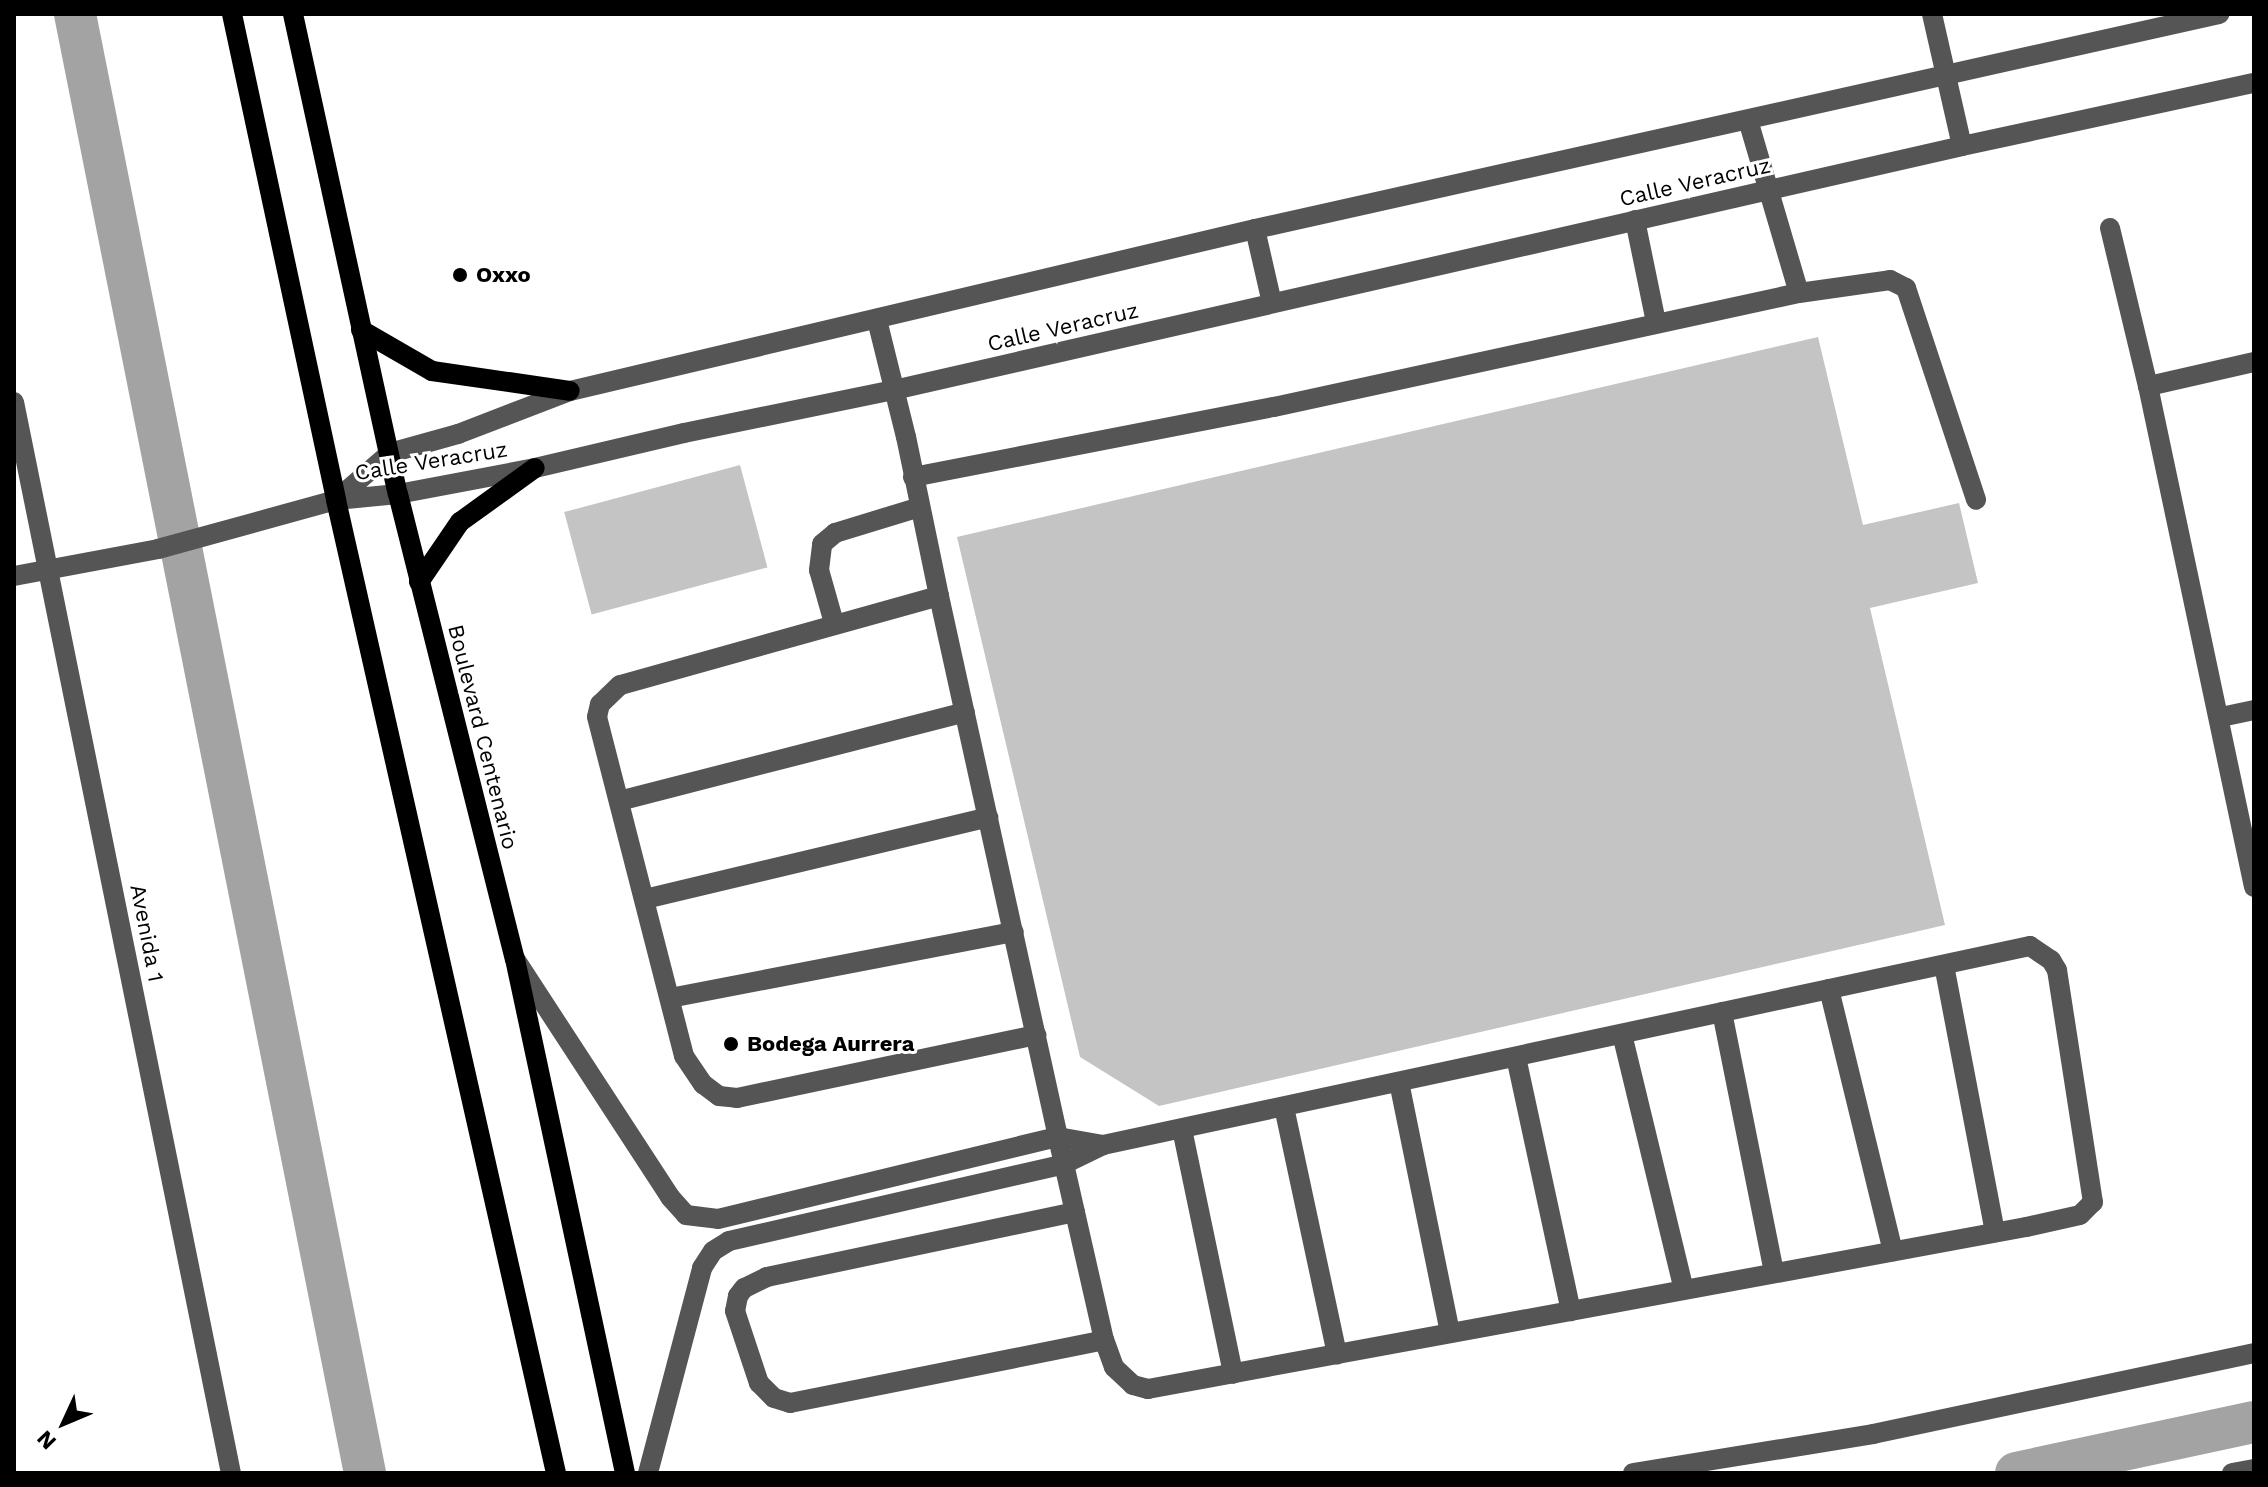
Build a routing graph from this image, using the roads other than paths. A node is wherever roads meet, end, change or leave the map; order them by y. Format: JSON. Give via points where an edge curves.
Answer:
{"nodes":[{"id":1,"x":232,"y":14,"type":"edge"},
{"id":2,"x":293,"y":14,"type":"edge"},
{"id":3,"x":1932,"y":14,"type":"edge"},
{"id":4,"x":2219,"y":14,"type":"edge"},
{"id":5,"x":1946,"y":77,"type":"junction"},
{"id":6,"x":2254,"y":83,"type":"edge"},
{"id":7,"x":1748,"y":120,"type":"junction"},
{"id":8,"x":1962,"y":146,"type":"junction"},
{"id":9,"x":1767,"y":191,"type":"junction"},
{"id":10,"x":1635,"y":220,"type":"junction"},
{"id":11,"x":2110,"y":228,"type":"dead end"},
{"id":12,"x":1255,"y":229,"type":"junction"},
{"id":13,"x":1799,"y":293,"type":"junction"},
{"id":14,"x":1272,"y":303,"type":"junction"},
{"id":15,"x":877,"y":320,"type":"junction"},
{"id":16,"x":1656,"y":322,"type":"junction"},
{"id":17,"x":361,"y":330,"type":"junction"},
{"id":18,"x":2254,"y":362,"type":"edge"},
{"id":19,"x":2148,"y":386,"type":"junction"},
{"id":20,"x":894,"y":390,"type":"junction"},
{"id":21,"x":570,"y":391,"type":"junction"},
{"id":22,"x":14,"y":402,"type":"edge"},
{"id":23,"x":390,"y":453,"type":"junction"},
{"id":24,"x":535,"y":468,"type":"junction"},
{"id":25,"x":913,"y":477,"type":"junction"},
{"id":26,"x":398,"y":494,"type":"junction"},
{"id":27,"x":336,"y":500,"type":"junction"},
{"id":28,"x":1976,"y":500,"type":"dead end"},
{"id":29,"x":920,"y":507,"type":"junction"},
{"id":30,"x":48,"y":568,"type":"junction"},
{"id":31,"x":14,"y":576,"type":"edge"},
{"id":32,"x":419,"y":582,"type":"junction"},
{"id":33,"x":939,"y":596,"type":"junction"},
{"id":34,"x":834,"y":623,"type":"junction"},
{"id":35,"x":2254,"y":710,"type":"edge"},
{"id":36,"x":965,"y":712,"type":"junction"},
{"id":37,"x":2221,"y":717,"type":"junction"},
{"id":38,"x":619,"y":801,"type":"junction"},
{"id":39,"x":988,"y":817,"type":"junction"},
{"id":40,"x":2254,"y":887,"type":"edge"},
{"id":41,"x":645,"y":899,"type":"junction"},
{"id":42,"x":1014,"y":932,"type":"junction"},
{"id":43,"x":515,"y":959,"type":"junction"},
{"id":44,"x":1944,"y":965,"type":"junction"},
{"id":45,"x":1829,"y":989,"type":"junction"},
{"id":46,"x":670,"y":998,"type":"junction"},
{"id":47,"x":1722,"y":1012,"type":"junction"},
{"id":48,"x":1622,"y":1034,"type":"junction"},
{"id":49,"x":1036,"y":1035,"type":"junction"},
{"id":50,"x":1516,"y":1057,"type":"junction"},
{"id":51,"x":1399,"y":1082,"type":"junction"},
{"id":52,"x":1284,"y":1107,"type":"junction"},
{"id":53,"x":1182,"y":1129,"type":"junction"},
{"id":54,"x":1058,"y":1137,"type":"junction"},
{"id":55,"x":1103,"y":1145,"type":"junction"},
{"id":56,"x":1064,"y":1164,"type":"junction"},
{"id":57,"x":887,"y":1178,"type":"junction"},
{"id":58,"x":894,"y":1203,"type":"junction"},
{"id":59,"x":754,"y":1211,"type":"junction"},
{"id":60,"x":1075,"y":1212,"type":"junction"},
{"id":61,"x":1995,"y":1232,"type":"junction"},
{"id":62,"x":760,"y":1234,"type":"junction"},
{"id":63,"x":1893,"y":1251,"type":"junction"},
{"id":64,"x":1774,"y":1273,"type":"junction"},
{"id":65,"x":1684,"y":1290,"type":"junction"},
{"id":66,"x":1571,"y":1311,"type":"junction"},
{"id":67,"x":1450,"y":1333,"type":"junction"},
{"id":68,"x":1104,"y":1340,"type":"junction"},
{"id":69,"x":2254,"y":1353,"type":"edge"},
{"id":70,"x":1337,"y":1354,"type":"junction"},
{"id":71,"x":1233,"y":1374,"type":"junction"},
{"id":72,"x":2254,"y":1469,"type":"edge"},
{"id":73,"x":231,"y":1473,"type":"edge"},
{"id":74,"x":556,"y":1473,"type":"edge"},
{"id":75,"x":625,"y":1473,"type":"edge"},
{"id":76,"x":648,"y":1473,"type":"edge"},
{"id":77,"x":1633,"y":1473,"type":"edge"},
{"id":78,"x":2232,"y":1473,"type":"edge"}],
"edges":[{"from":1,"to":27,"type":"main road"},
{"from":2,"to":17,"type":"main road","name":"Boulevard Centenario"},
{"from":3,"to":5,"type":"street"},
{"from":4,"to":5,"type":"street","name":"Calle Veracruz"},
{"from":5,"to":7,"type":"street","name":"Calle Veracruz"},
{"from":5,"to":8,"type":"street"},
{"from":6,"to":8,"type":"street","name":"Calle Veracruz"},
{"from":7,"to":9,"type":"street"},
{"from":7,"to":12,"type":"street","name":"Calle Veracruz"},
{"from":8,"to":9,"type":"street","name":"Calle Veracruz"},
{"from":9,"to":10,"type":"street","name":"Calle Veracruz"},
{"from":9,"to":13,"type":"street"},
{"from":10,"to":14,"type":"street","name":"Calle Veracruz"},
{"from":10,"to":16,"type":"street"},
{"from":11,"to":19,"type":"street"},
{"from":12,"to":14,"type":"street"},
{"from":12,"to":15,"type":"street","name":"Calle Veracruz"},
{"from":13,"to":16,"type":"street"},
{"from":13,"to":28,"type":"street","via":[[1890,280],[1906,288]]},
{"from":14,"to":20,"type":"street","name":"Calle Veracruz"},
{"from":15,"to":20,"type":"street"},
{"from":15,"to":21,"type":"street","name":"Calle Veracruz"},
{"from":16,"to":25,"type":"street","via":[[1274,407]]},
{"from":17,"to":21,"type":"main road","via":[[432,371]]},
{"from":17,"to":23,"type":"main road","name":"Boulevard Centenario"},
{"from":18,"to":19,"type":"street"},
{"from":19,"to":37,"type":"street"},
{"from":20,"to":24,"type":"street","name":"Calle Veracruz"},
{"from":20,"to":25,"type":"street"},
{"from":21,"to":23,"type":"street","name":"Calle Veracruz","via":[[458,434]]},
{"from":22,"to":30,"type":"street","name":"Avenida 1"},
{"from":23,"to":26,"type":"main road","name":"Boulevard Centenario"},
{"from":23,"to":27,"type":"street","name":"Calle Veracruz"},
{"from":24,"to":26,"type":"street","name":"Calle Veracruz"},
{"from":24,"to":32,"type":"main road","via":[[460,522]]},
{"from":25,"to":29,"type":"street"},
{"from":26,"to":27,"type":"street","name":"Calle Veracruz"},
{"from":26,"to":32,"type":"main road","name":"Boulevard Centenario"},
{"from":27,"to":30,"type":"street","via":[[158,549]]},
{"from":27,"to":74,"type":"main road"},
{"from":29,"to":33,"type":"street"},
{"from":29,"to":34,"type":"street","via":[[835,533],[822,544],[819,570]]},
{"from":30,"to":31,"type":"street"},
{"from":30,"to":73,"type":"street","name":"Avenida 1"},
{"from":32,"to":43,"type":"main road","name":"Boulevard Centenario"},
{"from":33,"to":34,"type":"street"},
{"from":33,"to":36,"type":"street"},
{"from":34,"to":38,"type":"street","via":[[620,685],[608,693],[597,717]]},
{"from":35,"to":37,"type":"street"},
{"from":36,"to":38,"type":"street"},
{"from":36,"to":39,"type":"street"},
{"from":37,"to":40,"type":"street"},
{"from":38,"to":41,"type":"street"},
{"from":39,"to":41,"type":"street"},
{"from":39,"to":42,"type":"street"},
{"from":41,"to":46,"type":"street"},
{"from":42,"to":46,"type":"street"},
{"from":42,"to":49,"type":"street"},
{"from":43,"to":59,"type":"street","via":[[686,1215],[718,1219]]},
{"from":43,"to":75,"type":"main road","name":"Boulevard Centenario"},
{"from":44,"to":45,"type":"street"},
{"from":44,"to":61,"type":"street"},
{"from":44,"to":61,"type":"street","via":[[2030,946],[2057,970],[2093,1202],[2080,1215]]},
{"from":45,"to":47,"type":"street"},
{"from":45,"to":63,"type":"street"},
{"from":46,"to":49,"type":"street","via":[[684,1056],[694,1073],[719,1096],[737,1098]]},
{"from":47,"to":48,"type":"street"},
{"from":47,"to":64,"type":"street"},
{"from":48,"to":50,"type":"street"},
{"from":48,"to":65,"type":"street"},
{"from":49,"to":54,"type":"street"},
{"from":50,"to":51,"type":"street"},
{"from":50,"to":66,"type":"street"},
{"from":51,"to":52,"type":"street"},
{"from":51,"to":67,"type":"street"},
{"from":52,"to":53,"type":"street"},
{"from":52,"to":70,"type":"street"},
{"from":53,"to":55,"type":"street"},
{"from":53,"to":71,"type":"street"},
{"from":54,"to":55,"type":"street"},
{"from":54,"to":56,"type":"street"},
{"from":54,"to":57,"type":"street"},
{"from":55,"to":56,"type":"street"},
{"from":56,"to":58,"type":"street"},
{"from":56,"to":60,"type":"street"},
{"from":57,"to":58,"type":"street"},
{"from":57,"to":59,"type":"street"},
{"from":58,"to":62,"type":"street"},
{"from":59,"to":62,"type":"street"},
{"from":60,"to":68,"type":"street"},
{"from":60,"to":68,"type":"street","via":[[767,1277],[744,1288],[735,1311],[759,1383],[774,1398],[790,1403]]},
{"from":61,"to":63,"type":"street"},
{"from":62,"to":76,"type":"street","via":[[729,1241],[713,1251],[702,1268]]},
{"from":63,"to":64,"type":"street"},
{"from":64,"to":65,"type":"street"},
{"from":65,"to":66,"type":"street"},
{"from":66,"to":67,"type":"street"},
{"from":67,"to":70,"type":"street"},
{"from":68,"to":71,"type":"street","via":[[1114,1367],[1133,1385],[1148,1389]]},
{"from":69,"to":77,"type":"street","via":[[1873,1434]]},
{"from":70,"to":71,"type":"street"},
{"from":72,"to":78,"type":"street"}]}
